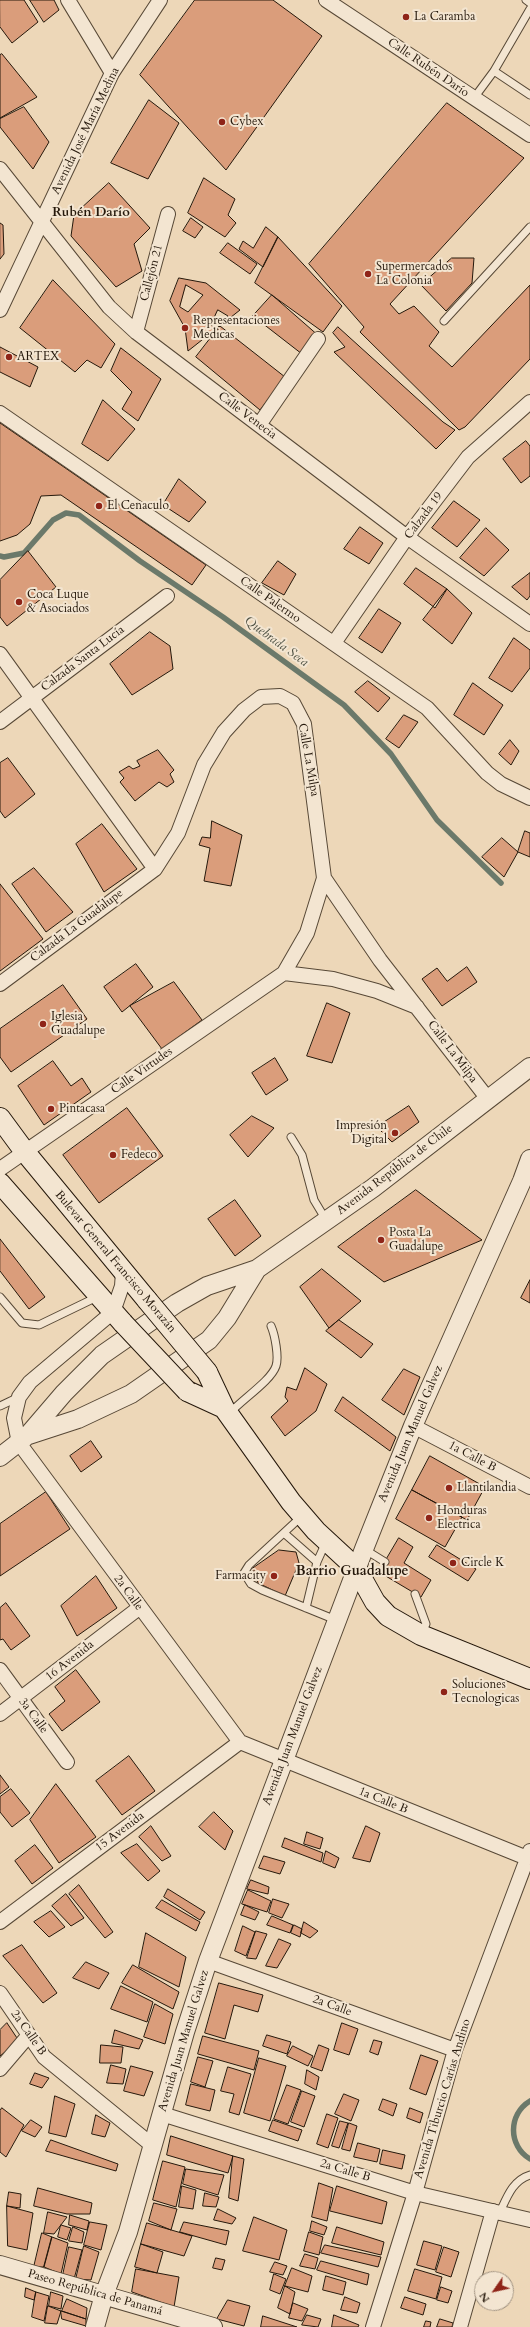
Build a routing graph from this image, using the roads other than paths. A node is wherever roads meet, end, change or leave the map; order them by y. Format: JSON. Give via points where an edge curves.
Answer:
{"nodes":[{"id":1,"x":68,"y":0,"type":"edge"},
{"id":2,"x":160,"y":0,"type":"edge"},
{"id":3,"x":326,"y":0,"type":"edge"},
{"id":4,"x":526,"y":0,"type":"edge"},
{"id":5,"x":530,"y":2,"type":"edge"},
{"id":6,"x":530,"y":9,"type":"edge"},
{"id":7,"x":494,"y":71,"type":"junction"},
{"id":8,"x":112,"y":73,"type":"junction"},
{"id":9,"x":529,"y":93,"type":"edge"},
{"id":10,"x":474,"y":98,"type":"junction"},
{"id":11,"x":530,"y":135,"type":"edge"},
{"id":12,"x":0,"y":170,"type":"edge"},
{"id":13,"x":168,"y":214,"type":"dead end"},
{"id":14,"x":41,"y":224,"type":"junction"},
{"id":15,"x":530,"y":227,"type":"edge"},
{"id":16,"x":0,"y":310,"type":"edge"},
{"id":17,"x":444,"y":321,"type":"dead end"},
{"id":18,"x":136,"y":332,"type":"junction"},
{"id":19,"x":318,"y":339,"type":"dead end"},
{"id":20,"x":530,"y":402,"type":"edge"},
{"id":21,"x":0,"y":413,"type":"edge"},
{"id":22,"x":259,"y":425,"type":"junction"},
{"id":23,"x":408,"y":537,"type":"junction"},
{"id":24,"x":167,"y":596,"type":"dead end"},
{"id":25,"x":530,"y":624,"type":"edge"},
{"id":26,"x":334,"y":643,"type":"junction"},
{"id":27,"x":0,"y":654,"type":"edge"},
{"id":28,"x":31,"y":698,"type":"junction"},
{"id":29,"x":0,"y":722,"type":"edge"},
{"id":30,"x":530,"y":798,"type":"edge"},
{"id":31,"x":155,"y":869,"type":"junction"},
{"id":32,"x":324,"y":878,"type":"junction"},
{"id":33,"x":284,"y":973,"type":"junction"},
{"id":34,"x":0,"y":984,"type":"edge"},
{"id":35,"x":419,"y":1008,"type":"junction"},
{"id":36,"x":530,"y":1067,"type":"edge"},
{"id":37,"x":488,"y":1099,"type":"junction"},
{"id":38,"x":0,"y":1118,"type":"edge"},
{"id":39,"x":291,"y":1137,"type":"dead end"},
{"id":40,"x":25,"y":1152,"type":"junction"},
{"id":41,"x":530,"y":1159,"type":"edge"},
{"id":42,"x":0,"y":1169,"type":"edge"},
{"id":43,"x":0,"y":1183,"type":"edge"},
{"id":44,"x":526,"y":1183,"type":"edge"},
{"id":45,"x":326,"y":1220,"type":"junction"},
{"id":46,"x":256,"y":1269,"type":"junction"},
{"id":47,"x":123,"y":1272,"type":"junction"},
{"id":48,"x":0,"y":1297,"type":"edge"},
{"id":49,"x":98,"y":1297,"type":"junction"},
{"id":50,"x":118,"y":1318,"type":"junction"},
{"id":51,"x":271,"y":1326,"type":"dead end"},
{"id":52,"x":19,"y":1397,"type":"junction"},
{"id":53,"x":0,"y":1406,"type":"edge"},
{"id":54,"x":226,"y":1411,"type":"junction"},
{"id":55,"x":413,"y":1426,"type":"junction"},
{"id":56,"x":23,"y":1439,"type":"junction"},
{"id":57,"x":0,"y":1457,"type":"edge"},
{"id":58,"x":530,"y":1487,"type":"edge"},
{"id":59,"x":303,"y":1516,"type":"junction"},
{"id":60,"x":284,"y":1533,"type":"junction"},
{"id":61,"x":327,"y":1540,"type":"junction"},
{"id":62,"x":364,"y":1549,"type":"junction"},
{"id":63,"x":317,"y":1562,"type":"junction"},
{"id":64,"x":384,"y":1562,"type":"dead end"},
{"id":65,"x":356,"y":1568,"type":"junction"},
{"id":66,"x":415,"y":1594,"type":"dead end"},
{"id":67,"x":139,"y":1608,"type":"junction"},
{"id":68,"x":306,"y":1608,"type":"junction"},
{"id":69,"x":337,"y":1620,"type":"junction"},
{"id":70,"x":421,"y":1635,"type":"junction"},
{"id":71,"x":0,"y":1670,"type":"edge"},
{"id":72,"x":530,"y":1679,"type":"edge"},
{"id":73,"x":21,"y":1699,"type":"junction"},
{"id":74,"x":0,"y":1714,"type":"edge"},
{"id":75,"x":240,"y":1742,"type":"junction"},
{"id":76,"x":66,"y":1762,"type":"dead end"},
{"id":77,"x":284,"y":1762,"type":"junction"},
{"id":78,"x":528,"y":1863,"type":"edge"},
{"id":79,"x":0,"y":1922,"type":"edge"},
{"id":80,"x":208,"y":1961,"type":"junction"},
{"id":81,"x":0,"y":1993,"type":"edge"},
{"id":82,"x":29,"y":2035,"type":"junction"},
{"id":83,"x":455,"y":2050,"type":"junction"},
{"id":84,"x":0,"y":2069,"type":"edge"},
{"id":85,"x":162,"y":2114,"type":"junction"},
{"id":86,"x":153,"y":2146,"type":"junction"},
{"id":87,"x":530,"y":2176,"type":"edge"},
{"id":88,"x":415,"y":2192,"type":"junction"},
{"id":89,"x":497,"y":2211,"type":"junction"},
{"id":90,"x":530,"y":2220,"type":"edge"},
{"id":91,"x":0,"y":2265,"type":"edge"},
{"id":92,"x":104,"y":2295,"type":"junction"},
{"id":93,"x":95,"y":2327,"type":"edge"},
{"id":94,"x":213,"y":2327,"type":"edge"},
{"id":95,"x":373,"y":2327,"type":"edge"},
{"id":96,"x":460,"y":2327,"type":"edge"}],
"edges":[{"from":1,"to":8,"type":"street"},
{"from":2,"to":8,"type":"street","name":"Avenida José María Medina"},
{"from":3,"to":10,"type":"street","name":"Calle Rubén Darío"},
{"from":4,"to":5,"type":"lane"},
{"from":6,"to":7,"type":"lane"},
{"from":7,"to":9,"type":"lane"},
{"from":7,"to":10,"type":"lane"},
{"from":8,"to":14,"type":"street","name":"Avenida José María Medina"},
{"from":10,"to":11,"type":"street","name":"Calle Rubén Darío"},
{"from":12,"to":14,"type":"street","name":"Calle Venecia"},
{"from":13,"to":18,"type":"street","name":"Callejón 21"},
{"from":14,"to":16,"type":"street","name":"Avenida José María Medina"},
{"from":14,"to":18,"type":"street","name":"Calle Venecia","via":[[108,307]]},
{"from":15,"to":17,"type":"lane"},
{"from":18,"to":22,"type":"street","name":"Calle Venecia"},
{"from":19,"to":22,"type":"street"},
{"from":20,"to":23,"type":"street","name":"Calzada 19","via":[[468,457]]},
{"from":21,"to":26,"type":"street","name":"Calle Palermo"},
{"from":22,"to":23,"type":"street","name":"Calle Venecia"},
{"from":23,"to":25,"type":"street","name":"Calle Venecia"},
{"from":23,"to":26,"type":"street","name":"Calzada 19"},
{"from":24,"to":28,"type":"street","name":"Calzada Santa Lucía"},
{"from":26,"to":30,"type":"street","name":"Calle Palermo","via":[[427,708],[487,773],[501,784]]},
{"from":27,"to":28,"type":"street"},
{"from":28,"to":29,"type":"street","name":"Calzada Santa Lucía"},
{"from":28,"to":31,"type":"street"},
{"from":31,"to":32,"type":"street","name":"Calle La Milpa","via":[[178,833],[204,765],[224,732],[244,710],[261,697],[280,696],[293,702],[304,724]]},
{"from":31,"to":34,"type":"street","name":"Calzada La Guadalupe"},
{"from":32,"to":33,"type":"street","name":"Calle Virtudes","via":[[307,933]]},
{"from":32,"to":35,"type":"street","name":"Calle La Milpa","via":[[380,960]]},
{"from":33,"to":35,"type":"street","via":[[333,979],[377,991]]},
{"from":33,"to":40,"type":"street","name":"Calle Virtudes","via":[[250,994]]},
{"from":35,"to":37,"type":"street","name":"Calle La Milpa"},
{"from":36,"to":37,"type":"street","name":"Avenida República de Chile"},
{"from":37,"to":45,"type":"street","name":"Avenida República de Chile"},
{"from":38,"to":40,"type":"main road","name":"Bulevar General Francisco Morazán"},
{"from":39,"to":45,"type":"lane","via":[[302,1155],[314,1200]]},
{"from":40,"to":42,"type":"street","name":"Calle Virtudes"},
{"from":40,"to":47,"type":"main road","name":"Bulevar General Francisco Morazán"},
{"from":41,"to":44,"type":"street","name":"Avenida Juan Manuel Galvez"},
{"from":43,"to":49,"type":"main road","name":"Bulevar General Francisco Morazán"},
{"from":44,"to":55,"type":"street","name":"Avenida Juan Manuel Galvez"},
{"from":45,"to":46,"type":"street","name":"Avenida República de Chile"},
{"from":46,"to":56,"type":"street","name":"Avenida República de Chile","via":[[207,1286],[177,1303],[102,1355]]},
{"from":46,"to":56,"type":"street","name":"Avenida República de Chile","via":[[227,1318],[209,1340],[131,1394],[78,1419]]},
{"from":47,"to":50,"type":"street"},
{"from":47,"to":54,"type":"main road","name":"Bulevar General Francisco Morazán","bridge":true,"via":[[207,1372]]},
{"from":48,"to":49,"type":"lane","via":[[22,1323],[39,1325]]},
{"from":49,"to":50,"type":"main road","name":"Bulevar General Francisco Morazán"},
{"from":50,"to":52,"type":"street","via":[[30,1382]]},
{"from":50,"to":54,"type":"main road","name":"Bulevar General Francisco Morazán","bridge":true,"via":[[187,1391]]},
{"from":51,"to":54,"type":"lane","via":[[275,1337],[276,1366],[265,1381]]},
{"from":52,"to":53,"type":"lane"},
{"from":52,"to":56,"type":"street","via":[[14,1418]]},
{"from":54,"to":59,"type":"main road","name":"Bulevar General Francisco Morazán"},
{"from":55,"to":58,"type":"street","name":"1a Calle B"},
{"from":55,"to":62,"type":"street","name":"Avenida Juan Manuel Galvez"},
{"from":56,"to":57,"type":"street","name":"Avenida República de Chile"},
{"from":56,"to":67,"type":"street","name":"2a Calle"},
{"from":59,"to":60,"type":"lane"},
{"from":59,"to":61,"type":"main road","name":"Bulevar General Francisco Morazán"},
{"from":60,"to":63,"type":"lane"},
{"from":60,"to":68,"type":"lane","via":[[249,1565],[244,1573],[250,1584]]},
{"from":61,"to":63,"type":"lane"},
{"from":61,"to":65,"type":"main road","name":"Bulevar General Francisco Morazán"},
{"from":62,"to":64,"type":"lane"},
{"from":62,"to":65,"type":"street","name":"Avenida Juan Manuel Galvez"},
{"from":63,"to":68,"type":"lane"},
{"from":65,"to":69,"type":"street","name":"Avenida Juan Manuel Galvez"},
{"from":65,"to":70,"type":"main road","name":"Bulevar General Francisco Morazán","via":[[375,1602],[388,1616]]},
{"from":66,"to":70,"type":"lane","via":[[426,1624]]},
{"from":67,"to":73,"type":"street","name":"16 Avenida"},
{"from":67,"to":75,"type":"street","name":"2a Calle"},
{"from":68,"to":69,"type":"lane"},
{"from":69,"to":77,"type":"street","name":"Avenida Juan Manuel Galvez"},
{"from":70,"to":72,"type":"main road","name":"Bulevar General Francisco Morazán"},
{"from":71,"to":73,"type":"street","name":"3a Calle"},
{"from":73,"to":74,"type":"street","name":"16 Avenida"},
{"from":73,"to":76,"type":"street","name":"3a Calle"},
{"from":75,"to":77,"type":"street","name":"1a Calle B"},
{"from":75,"to":79,"type":"street","name":"15 Avenida"},
{"from":77,"to":78,"type":"street","name":"1a Calle B"},
{"from":77,"to":80,"type":"street","name":"Avenida Juan Manuel Galvez"},
{"from":78,"to":83,"type":"street","name":"Avenida Tiburcio Carías Andino"},
{"from":80,"to":83,"type":"street","name":"2a Calle"},
{"from":80,"to":85,"type":"street","name":"Avenida Juan Manuel Galvez"},
{"from":81,"to":82,"type":"street","name":"2a Calle B"},
{"from":82,"to":84,"type":"street"},
{"from":82,"to":86,"type":"street","name":"2a Calle B","via":[[44,2057]]},
{"from":83,"to":88,"type":"street","name":"Avenida Tiburcio Carías Andino"},
{"from":85,"to":86,"type":"street","name":"Avenida Juan Manuel Galvez"},
{"from":85,"to":88,"type":"street","name":"2a Calle B"},
{"from":86,"to":92,"type":"street","name":"Avenida Juan Manuel Galvez","via":[[128,2232]]},
{"from":87,"to":89,"type":"lane","via":[[522,2178],[514,2185]]},
{"from":88,"to":89,"type":"street","name":"2a Calle B"},
{"from":88,"to":95,"type":"street","name":"Avenida Tiburcio Carías Andino"},
{"from":89,"to":90,"type":"street","name":"2a Calle B"},
{"from":89,"to":96,"type":"street"},
{"from":91,"to":92,"type":"street","name":"Paseo República de Panamá"},
{"from":92,"to":93,"type":"street","name":"Avenida Juan Manuel Galvez"},
{"from":92,"to":94,"type":"street","name":"Paseo República de Panamá"}]}
